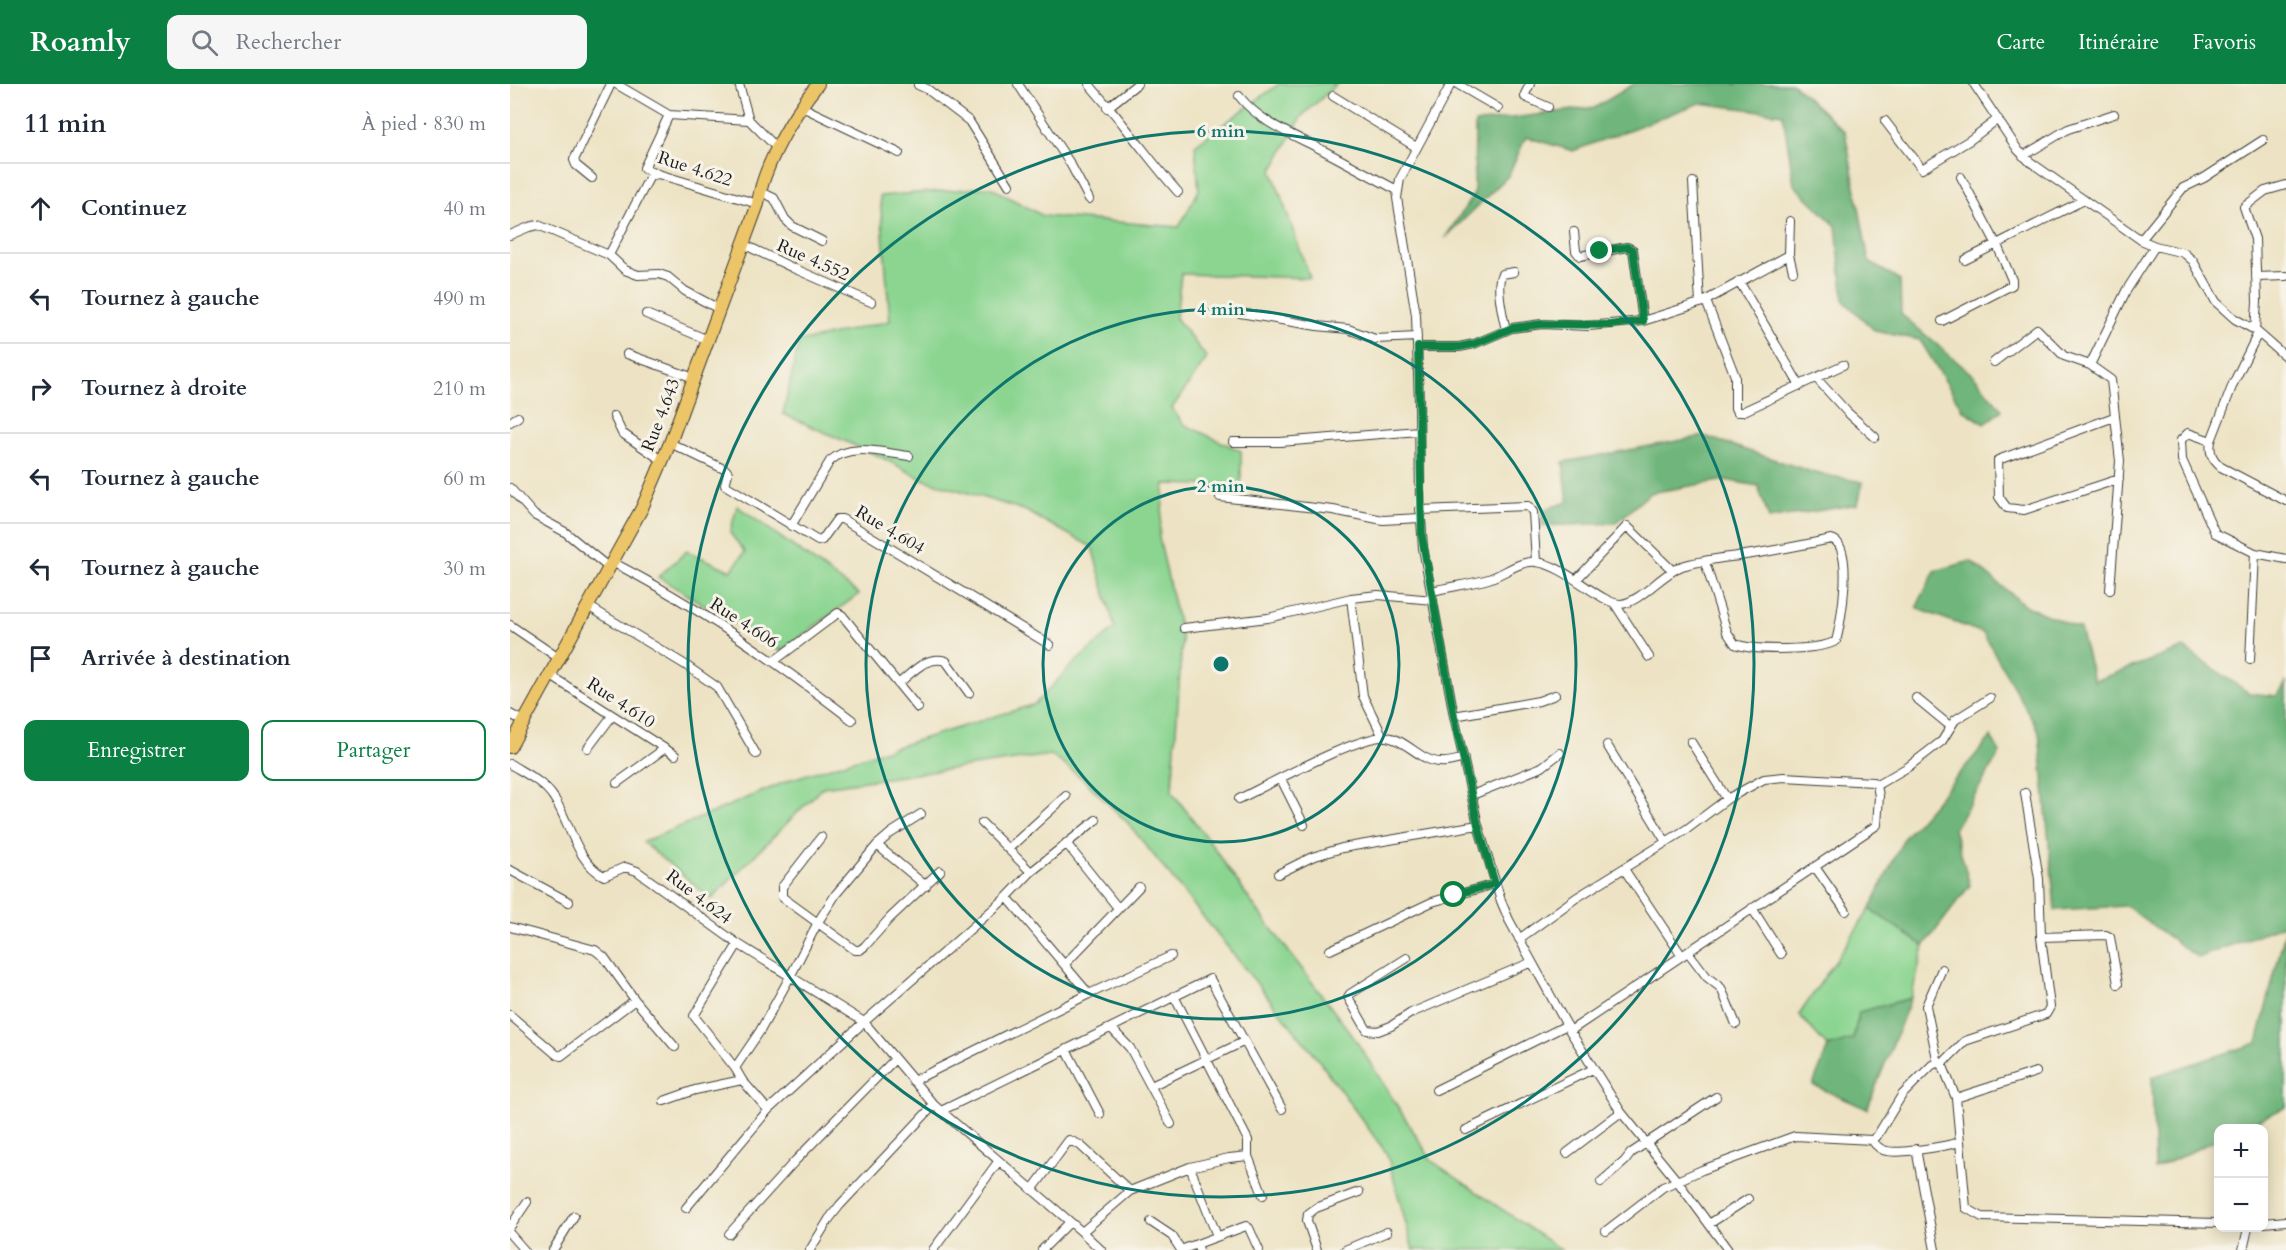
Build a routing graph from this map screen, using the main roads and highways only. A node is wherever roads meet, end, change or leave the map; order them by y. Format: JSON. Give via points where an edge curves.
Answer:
{"nodes":[{"id":1,"x":818,"y":84,"type":"edge"},
{"id":2,"x":510,"y":747,"type":"edge"}],
"edges":[{"from":1,"to":2,"type":"highway","name":"Rue 4.643","via":[[777,148],[759,191],[758,204],[694,378],[642,508]]}]}
